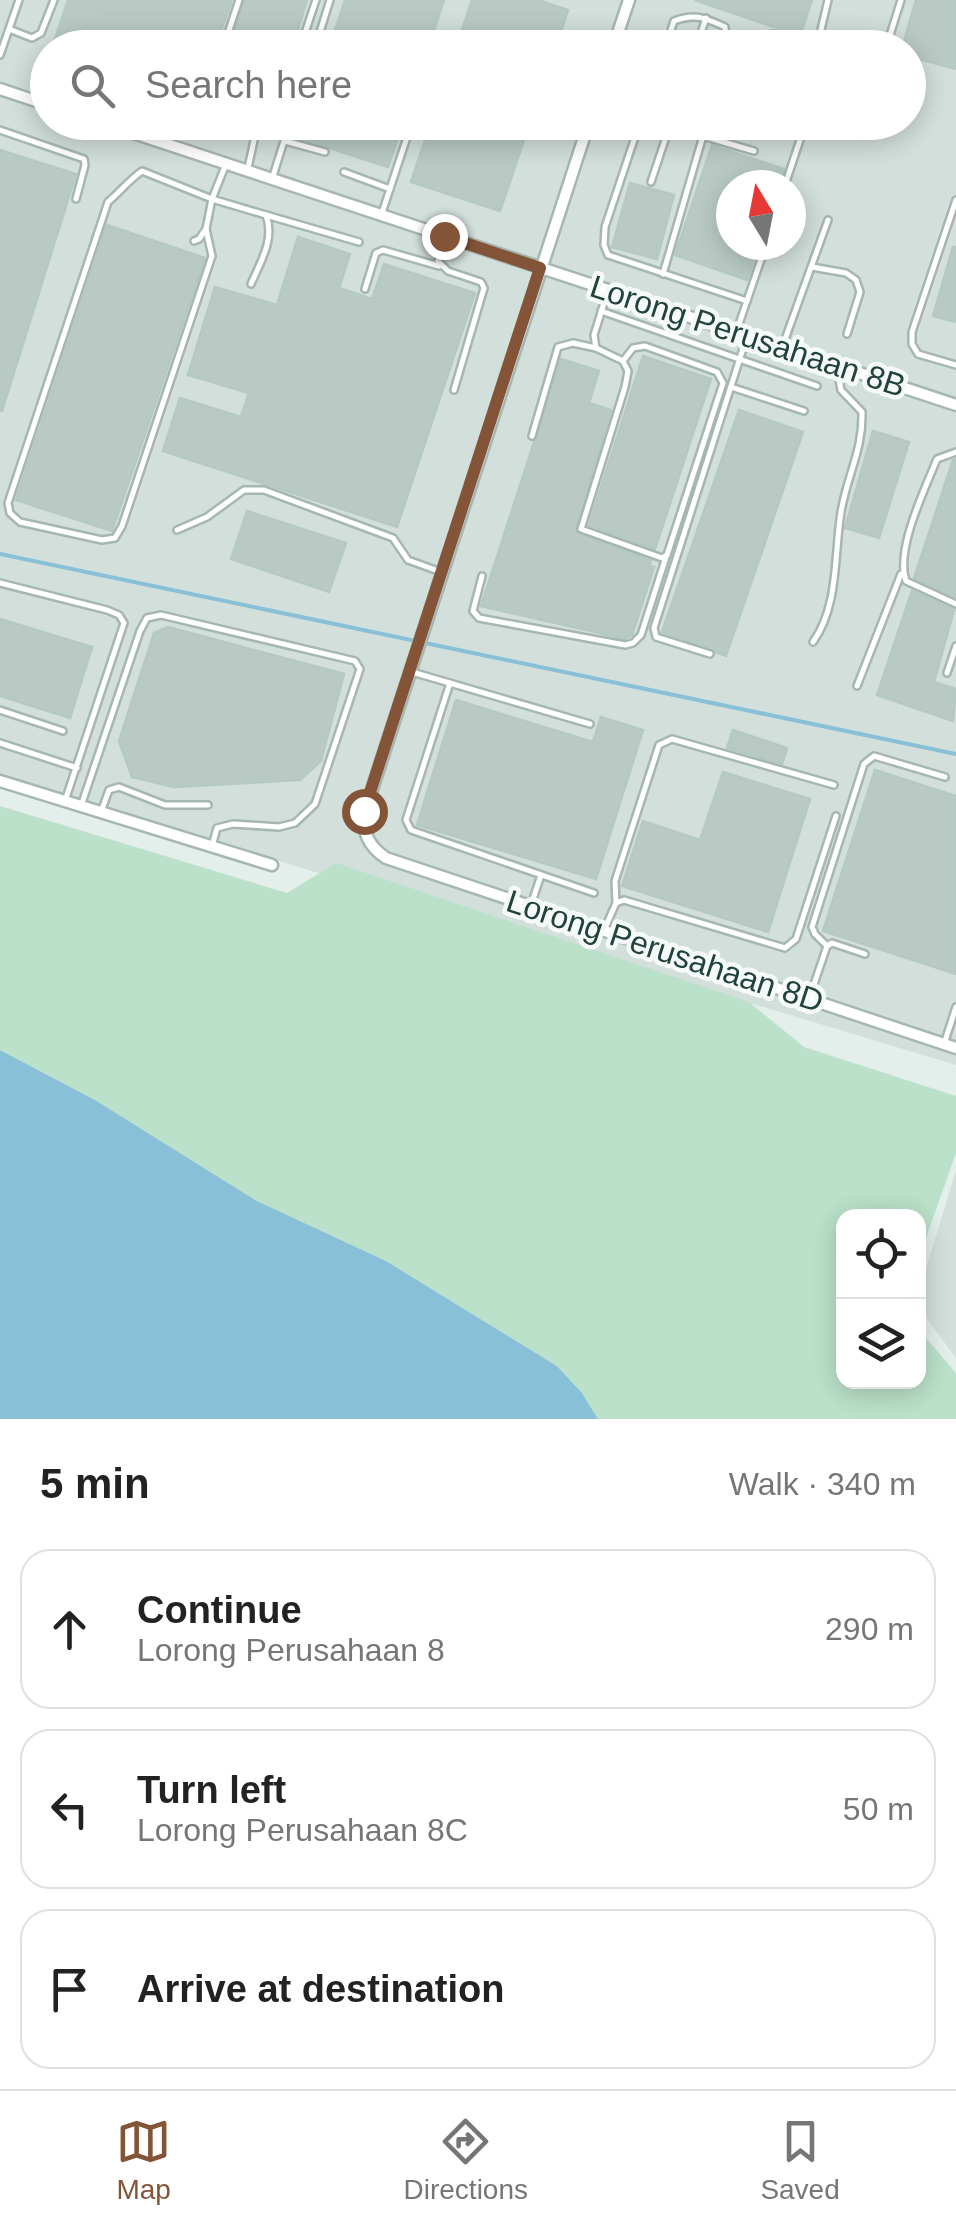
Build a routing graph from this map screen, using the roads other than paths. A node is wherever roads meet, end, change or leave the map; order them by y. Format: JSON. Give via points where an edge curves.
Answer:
{"nodes":[{"id":1,"x":19,"y":0,"type":"edge"},
{"id":2,"x":54,"y":0,"type":"edge"},
{"id":3,"x":239,"y":0,"type":"edge"},
{"id":4,"x":316,"y":0,"type":"edge"},
{"id":5,"x":330,"y":0,"type":"edge"},
{"id":6,"x":629,"y":0,"type":"edge"},
{"id":7,"x":828,"y":0,"type":"edge"},
{"id":8,"x":901,"y":0,"type":"edge"},
{"id":9,"x":706,"y":18,"type":"junction"},
{"id":10,"x":9,"y":29,"type":"junction"},
{"id":11,"x":43,"y":30,"type":"edge"},
{"id":12,"x":229,"y":30,"type":"edge"},
{"id":13,"x":306,"y":30,"type":"edge"},
{"id":14,"x":321,"y":30,"type":"edge"},
{"id":15,"x":620,"y":30,"type":"edge"},
{"id":16,"x":671,"y":30,"type":"edge"},
{"id":17,"x":702,"y":30,"type":"edge"},
{"id":18,"x":725,"y":30,"type":"edge"},
{"id":19,"x":820,"y":30,"type":"edge"},
{"id":20,"x":892,"y":30,"type":"edge"},
{"id":21,"x":30,"y":37,"type":"edge"},
{"id":22,"x":1,"y":51,"type":"edge"},
{"id":23,"x":0,"y":89,"type":"edge"},
{"id":24,"x":30,"y":99,"type":"edge"},
{"id":25,"x":0,"y":130,"type":"edge"},
{"id":26,"x":154,"y":140,"type":"edge"},
{"id":27,"x":254,"y":140,"type":"edge"},
{"id":28,"x":285,"y":140,"type":"joint"},
{"id":29,"x":406,"y":140,"type":"edge"},
{"id":30,"x":582,"y":140,"type":"edge"},
{"id":31,"x":634,"y":140,"type":"edge"},
{"id":32,"x":665,"y":140,"type":"edge"},
{"id":33,"x":703,"y":140,"type":"edge"},
{"id":34,"x":717,"y":140,"type":"edge"},
{"id":35,"x":800,"y":140,"type":"edge"},
{"id":36,"x":754,"y":151,"type":"dead end"},
{"id":37,"x":325,"y":152,"type":"dead end"},
{"id":38,"x":226,"y":164,"type":"junction"},
{"id":39,"x":790,"y":170,"type":"edge"},
{"id":40,"x":247,"y":171,"type":"junction"},
{"id":41,"x":344,"y":172,"type":"dead end"},
{"id":42,"x":272,"y":179,"type":"junction"},
{"id":43,"x":651,"y":182,"type":"dead end"},
{"id":44,"x":390,"y":189,"type":"junction"},
{"id":45,"x":76,"y":199,"type":"dead end"},
{"id":46,"x":212,"y":199,"type":"junction"},
{"id":47,"x":956,"y":200,"type":"edge"},
{"id":48,"x":266,"y":215,"type":"junction"},
{"id":49,"x":382,"y":216,"type":"junction"},
{"id":50,"x":828,"y":220,"type":"dead end"},
{"id":51,"x":206,"y":229,"type":"junction"},
{"id":52,"x":444,"y":236,"type":"junction"},
{"id":53,"x":194,"y":240,"type":"dead end"},
{"id":54,"x":359,"y":242,"type":"dead end"},
{"id":55,"x":761,"y":260,"type":"edge"},
{"id":56,"x":812,"y":266,"type":"junction"},
{"id":57,"x":442,"y":267,"type":"junction"},
{"id":58,"x":540,"y":268,"type":"junction"},
{"id":59,"x":663,"y":274,"type":"junction"},
{"id":60,"x":251,"y":284,"type":"dead end"},
{"id":61,"x":365,"y":288,"type":"dead end"},
{"id":62,"x":608,"y":290,"type":"junction"},
{"id":63,"x":747,"y":301,"type":"junction"},
{"id":64,"x":602,"y":312,"type":"junction"},
{"id":65,"x":742,"y":334,"type":"junction"},
{"id":66,"x":848,"y":334,"type":"dead end"},
{"id":67,"x":596,"y":348,"type":"junction"},
{"id":68,"x":782,"y":348,"type":"junction"},
{"id":69,"x":740,"y":359,"type":"junction"},
{"id":70,"x":623,"y":361,"type":"junction"},
{"id":71,"x":956,"y":365,"type":"edge"},
{"id":72,"x":836,"y":366,"type":"junction"},
{"id":73,"x":817,"y":386,"type":"dead end"},
{"id":74,"x":731,"y":387,"type":"junction"},
{"id":75,"x":454,"y":390,"type":"dead end"},
{"id":76,"x":956,"y":405,"type":"edge"},
{"id":77,"x":804,"y":412,"type":"dead end"},
{"id":78,"x":532,"y":436,"type":"dead end"},
{"id":79,"x":956,"y":452,"type":"edge"},
{"id":80,"x":178,"y":530,"type":"dead end"},
{"id":81,"x":667,"y":554,"type":"junction"},
{"id":82,"x":902,"y":571,"type":"junction"},
{"id":83,"x":441,"y":572,"type":"junction"},
{"id":84,"x":482,"y":576,"type":"dead end"},
{"id":85,"x":0,"y":584,"type":"edge"},
{"id":86,"x":956,"y":604,"type":"edge"},
{"id":87,"x":813,"y":642,"type":"dead end"},
{"id":88,"x":956,"y":646,"type":"edge"},
{"id":89,"x":710,"y":654,"type":"dead end"},
{"id":90,"x":409,"y":672,"type":"junction"},
{"id":91,"x":947,"y":673,"type":"dead end"},
{"id":92,"x":450,"y":683,"type":"junction"},
{"id":93,"x":857,"y":686,"type":"dead end"},
{"id":94,"x":0,"y":710,"type":"edge"},
{"id":95,"x":590,"y":724,"type":"dead end"},
{"id":96,"x":63,"y":731,"type":"dead end"},
{"id":97,"x":0,"y":743,"type":"edge"},
{"id":98,"x":77,"y":768,"type":"junction"},
{"id":99,"x":946,"y":777,"type":"dead end"},
{"id":100,"x":0,"y":781,"type":"edge"},
{"id":101,"x":834,"y":785,"type":"dead end"},
{"id":102,"x":65,"y":801,"type":"junction"},
{"id":103,"x":208,"y":805,"type":"dead end"},
{"id":104,"x":82,"y":806,"type":"junction"},
{"id":105,"x":101,"y":812,"type":"junction"},
{"id":106,"x":836,"y":816,"type":"dead end"},
{"id":107,"x":212,"y":846,"type":"junction"},
{"id":108,"x":272,"y":865,"type":"dead end"},
{"id":109,"x":541,"y":875,"type":"junction"},
{"id":110,"x":594,"y":893,"type":"dead end"},
{"id":111,"x":616,"y":902,"type":"junction"},
{"id":112,"x":530,"y":906,"type":"junction"},
{"id":113,"x":603,"y":930,"type":"junction"},
{"id":114,"x":826,"y":946,"type":"junction"},
{"id":115,"x":864,"y":954,"type":"dead end"},
{"id":116,"x":810,"y":999,"type":"junction"},
{"id":117,"x":956,"y":1007,"type":"edge"},
{"id":118,"x":950,"y":1046,"type":"edge"}],
"edges":[{"from":1,"to":10,"type":"lane"},
{"from":2,"to":11,"type":"lane"},
{"from":3,"to":12,"type":"lane"},
{"from":4,"to":13,"type":"lane"},
{"from":5,"to":14,"type":"lane"},
{"from":6,"to":15,"type":"street"},
{"from":7,"to":19,"type":"lane"},
{"from":8,"to":20,"type":"lane"},
{"from":9,"to":16,"type":"lane","via":[[689,15]]},
{"from":9,"to":17,"type":"lane"},
{"from":9,"to":18,"type":"lane"},
{"from":10,"to":21,"type":"lane"},
{"from":10,"to":22,"type":"lane"},
{"from":23,"to":24,"type":"street"},
{"from":25,"to":45,"type":"lane","via":[[84,160]]},
{"from":26,"to":38,"type":"street","name":"Lorong Perusahaan 8B"},
{"from":27,"to":40,"type":"lane"},
{"from":28,"to":37,"type":"lane"},
{"from":28,"to":42,"type":"lane"},
{"from":29,"to":44,"type":"lane"},
{"from":30,"to":58,"type":"street"},
{"from":31,"to":59,"type":"lane","via":[[604,245],[608,255]]},
{"from":32,"to":43,"type":"lane"},
{"from":33,"to":59,"type":"lane"},
{"from":34,"to":36,"type":"lane"},
{"from":35,"to":39,"type":"lane"},
{"from":38,"to":40,"type":"street","name":"Lorong Perusahaan 8B"},
{"from":38,"to":46,"type":"lane"},
{"from":40,"to":42,"type":"street","name":"Lorong Perusahaan 8B"},
{"from":41,"to":44,"type":"lane"},
{"from":42,"to":49,"type":"street","name":"Lorong Perusahaan 8B"},
{"from":44,"to":49,"type":"lane"},
{"from":46,"to":48,"type":"lane"},
{"from":46,"to":51,"type":"lane"},
{"from":46,"to":51,"type":"lane","via":[[142,172],[108,202],[8,503],[20,522],[115,538],[212,256]]},
{"from":47,"to":71,"type":"lane","via":[[912,344],[918,354]]},
{"from":48,"to":54,"type":"lane"},
{"from":48,"to":60,"type":"lane","via":[[268,242]]},
{"from":49,"to":52,"type":"street","name":"Lorong Perusahaan 8B"},
{"from":50,"to":56,"type":"lane"},
{"from":51,"to":53,"type":"lane"},
{"from":52,"to":57,"type":"lane"},
{"from":52,"to":58,"type":"street","name":"Lorong Perusahaan 8B"},
{"from":55,"to":63,"type":"lane"},
{"from":56,"to":66,"type":"lane","via":[[856,280],[860,292]]},
{"from":56,"to":68,"type":"lane"},
{"from":57,"to":61,"type":"lane","via":[[384,250],[376,253]]},
{"from":57,"to":75,"type":"lane","via":[[484,288]]},
{"from":58,"to":62,"type":"street","name":"Lorong Perusahaan 8B"},
{"from":58,"to":83,"type":"street"},
{"from":59,"to":63,"type":"lane"},
{"from":62,"to":64,"type":"lane"},
{"from":62,"to":65,"type":"street","name":"Lorong Perusahaan 8B"},
{"from":63,"to":65,"type":"lane"},
{"from":64,"to":67,"type":"lane"},
{"from":64,"to":69,"type":"lane"},
{"from":65,"to":68,"type":"street","name":"Lorong Perusahaan 8B"},
{"from":65,"to":69,"type":"lane"},
{"from":67,"to":70,"type":"lane"},
{"from":67,"to":78,"type":"lane","via":[[558,348]]},
{"from":68,"to":72,"type":"street","name":"Lorong Perusahaan 8B"},
{"from":69,"to":73,"type":"lane"},
{"from":69,"to":74,"type":"lane"},
{"from":70,"to":81,"type":"lane","via":[[625,387],[580,529],[655,558]]},
{"from":70,"to":81,"type":"lane","via":[[633,348],[646,346],[722,376]]},
{"from":72,"to":76,"type":"street","name":"Lorong Perusahaan 8B"},
{"from":72,"to":87,"type":"lane","via":[[841,390],[862,412],[863,438],[841,510],[825,626]]},
{"from":74,"to":77,"type":"lane"},
{"from":74,"to":89,"type":"lane","via":[[654,628],[656,637]]},
{"from":79,"to":82,"type":"lane","via":[[937,459]]},
{"from":80,"to":83,"type":"lane","via":[[244,490],[264,490],[397,540],[408,560]]},
{"from":81,"to":84,"type":"lane","via":[[641,635],[625,646],[478,618],[473,611]]},
{"from":82,"to":86,"type":"lane","via":[[906,581]]},
{"from":82,"to":93,"type":"lane"},
{"from":83,"to":90,"type":"street"},
{"from":85,"to":98,"type":"lane","via":[[107,610],[124,622]]},
{"from":88,"to":91,"type":"lane"},
{"from":90,"to":92,"type":"lane"},
{"from":90,"to":112,"type":"street","name":"Lorong Perusahaan 8D","via":[[364,811],[375,851]]},
{"from":92,"to":95,"type":"lane"},
{"from":92,"to":109,"type":"lane","via":[[406,820],[411,830]]},
{"from":94,"to":96,"type":"lane"},
{"from":97,"to":98,"type":"lane"},
{"from":98,"to":102,"type":"lane"},
{"from":99,"to":114,"type":"lane","via":[[874,756],[864,764],[812,928]]},
{"from":100,"to":102,"type":"street"},
{"from":101,"to":111,"type":"lane","via":[[672,739],[659,746],[615,881]]},
{"from":102,"to":104,"type":"street"},
{"from":103,"to":105,"type":"lane","via":[[165,805],[119,787],[109,790]]},
{"from":104,"to":105,"type":"street"},
{"from":104,"to":107,"type":"lane","via":[[148,618],[161,615],[355,661],[360,669],[315,804],[295,823],[279,827],[216,828]]},
{"from":105,"to":107,"type":"street"},
{"from":106,"to":111,"type":"lane","via":[[796,938],[785,948]]},
{"from":107,"to":108,"type":"street"},
{"from":109,"to":110,"type":"lane"},
{"from":109,"to":112,"type":"lane"},
{"from":111,"to":113,"type":"lane"},
{"from":112,"to":113,"type":"street","name":"Lorong Perusahaan 8D"},
{"from":113,"to":116,"type":"street","name":"Lorong Perusahaan 8D"},
{"from":114,"to":115,"type":"lane"},
{"from":114,"to":116,"type":"lane"},
{"from":116,"to":118,"type":"street","name":"Lorong Perusahaan 8D"},
{"from":117,"to":118,"type":"lane"}]}
